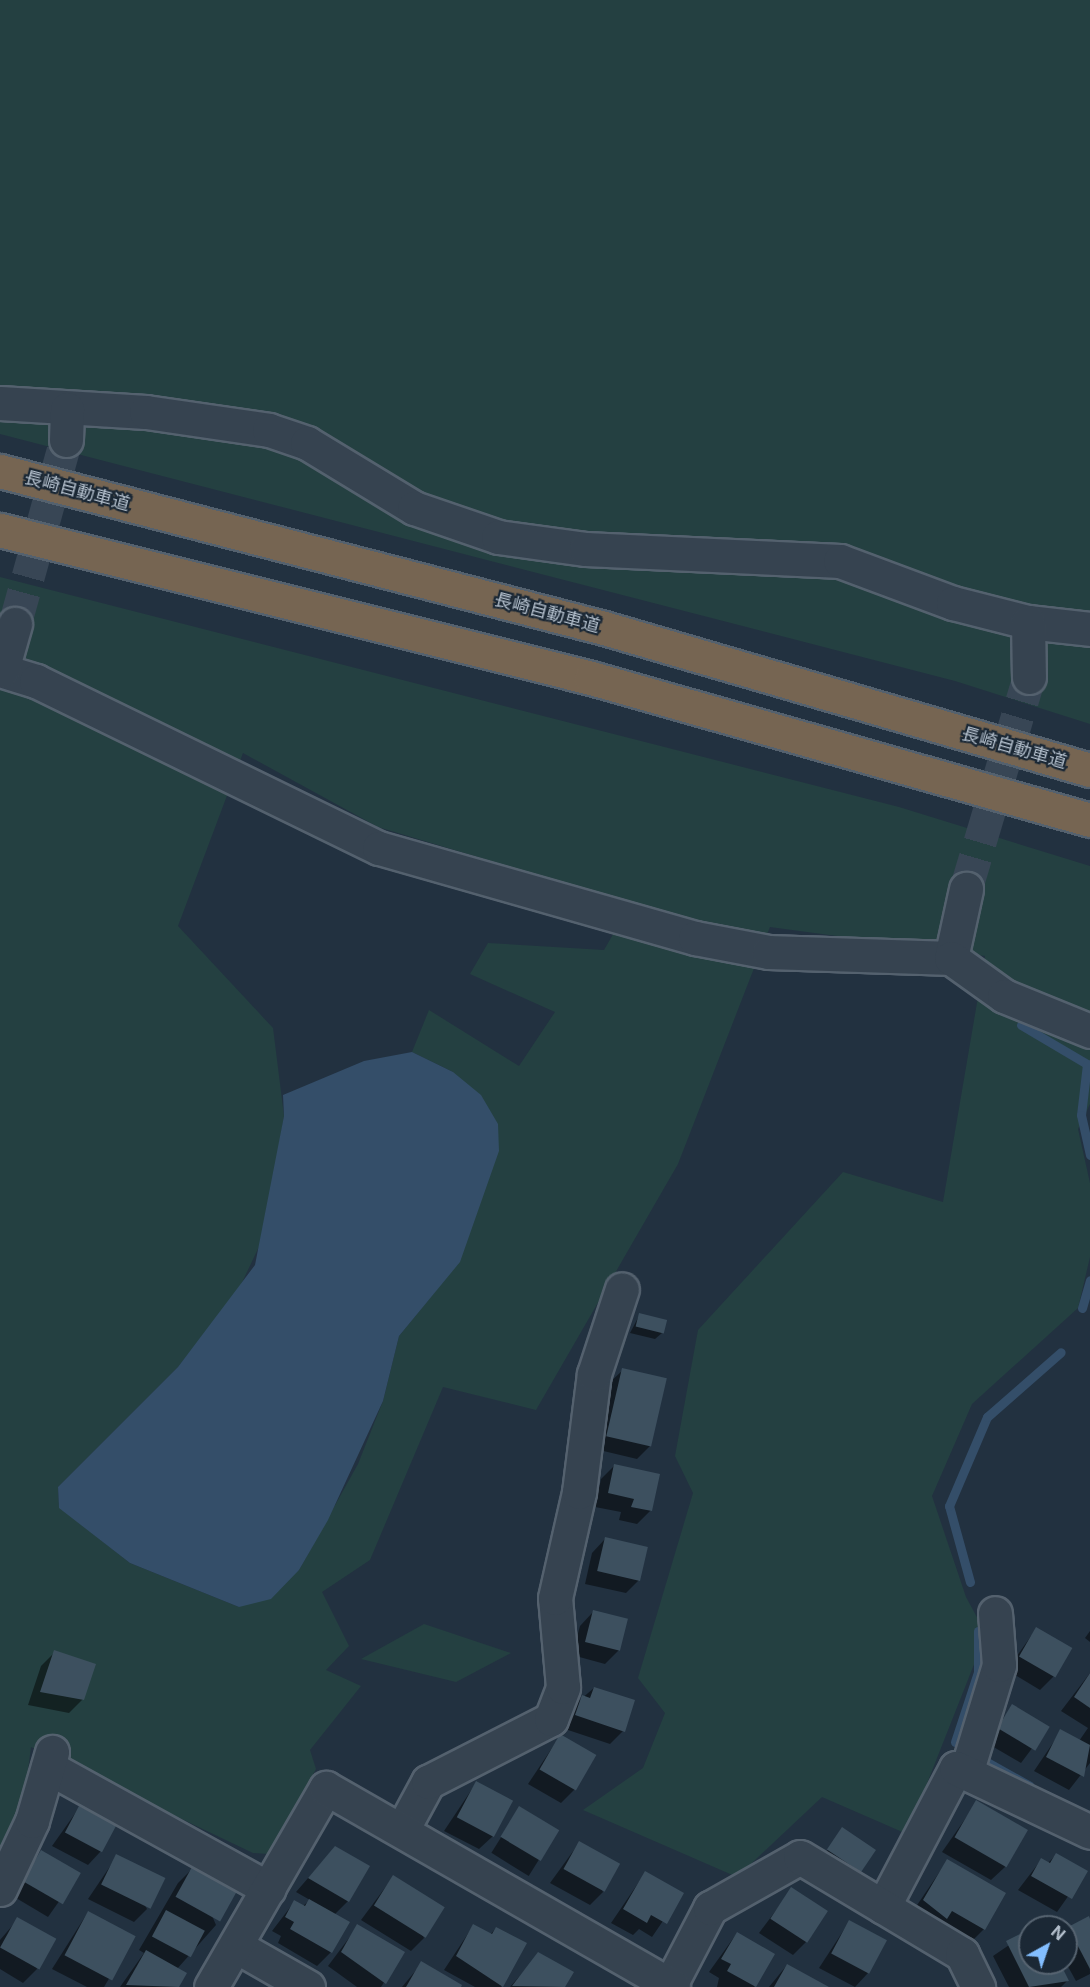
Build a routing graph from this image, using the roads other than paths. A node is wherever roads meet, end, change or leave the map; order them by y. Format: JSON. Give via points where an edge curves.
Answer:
{"nodes":[{"id":1,"x":0,"y":403,"type":"edge"},
{"id":2,"x":0,"y":471,"type":"edge"},
{"id":3,"x":0,"y":530,"type":"edge"},
{"id":4,"x":1028,"y":622,"type":"junction"},
{"id":5,"x":15,"y":624,"type":"tunnel mouth"},
{"id":6,"x":1090,"y":629,"type":"edge"},
{"id":7,"x":1,"y":670,"type":"edge"},
{"id":8,"x":1029,"y":677,"type":"tunnel mouth"},
{"id":9,"x":1090,"y":770,"type":"edge"},
{"id":10,"x":1090,"y":820,"type":"edge"},
{"id":11,"x":966,"y":889,"type":"tunnel mouth"},
{"id":12,"x":951,"y":958,"type":"junction"},
{"id":13,"x":1090,"y":1031,"type":"edge"},
{"id":14,"x":622,"y":1289,"type":"dead end"},
{"id":15,"x":995,"y":1613,"type":"dead end"},
{"id":16,"x":966,"y":1773,"type":"junction"},
{"id":17,"x":402,"y":1830,"type":"junction"},
{"id":18,"x":1090,"y":1832,"type":"edge"},
{"id":19,"x":0,"y":1889,"type":"edge"},
{"id":20,"x":269,"y":1889,"type":"junction"},
{"id":21,"x":883,"y":1906,"type":"junction"},
{"id":22,"x":236,"y":1946,"type":"junction"},
{"id":23,"x":671,"y":1986,"type":"edge"},
{"id":24,"x":211,"y":1987,"type":"edge"},
{"id":25,"x":308,"y":1987,"type":"edge"},
{"id":26,"x":978,"y":1987,"type":"edge"}],
"edges":[{"from":1,"to":4,"type":"street","via":[[67,424],[146,412],[269,430],[307,443],[414,508],[498,537],[586,549],[840,561],[952,603]]},
{"from":2,"to":9,"type":"highway","name":"長崎自動車道","via":[[604,628]]},
{"from":3,"to":10,"type":"highway","via":[[591,678]]},
{"from":4,"to":6,"type":"street"},
{"from":4,"to":8,"type":"street"},
{"from":5,"to":7,"type":"street"},
{"from":7,"to":12,"type":"street","via":[[379,848],[445,869],[696,938],[758,950]]},
{"from":11,"to":12,"type":"street"},
{"from":12,"to":13,"type":"street","via":[[1004,996]]},
{"from":14,"to":17,"type":"street","via":[[594,1374],[579,1492],[555,1598],[562,1687],[551,1719],[428,1782]]},
{"from":15,"to":16,"type":"street","via":[[999,1665]]},
{"from":16,"to":18,"type":"street"},
{"from":16,"to":21,"type":"street","via":[[956,1768]]},
{"from":17,"to":20,"type":"street","via":[[326,1788]]},
{"from":17,"to":23,"type":"street"},
{"from":19,"to":20,"type":"street","via":[[32,1821],[50,1759]]},
{"from":20,"to":22,"type":"street"},
{"from":21,"to":23,"type":"street","via":[[800,1857],[710,1908]]},
{"from":21,"to":26,"type":"street","via":[[962,1954]]},
{"from":22,"to":24,"type":"street"},
{"from":22,"to":25,"type":"street"}]}
